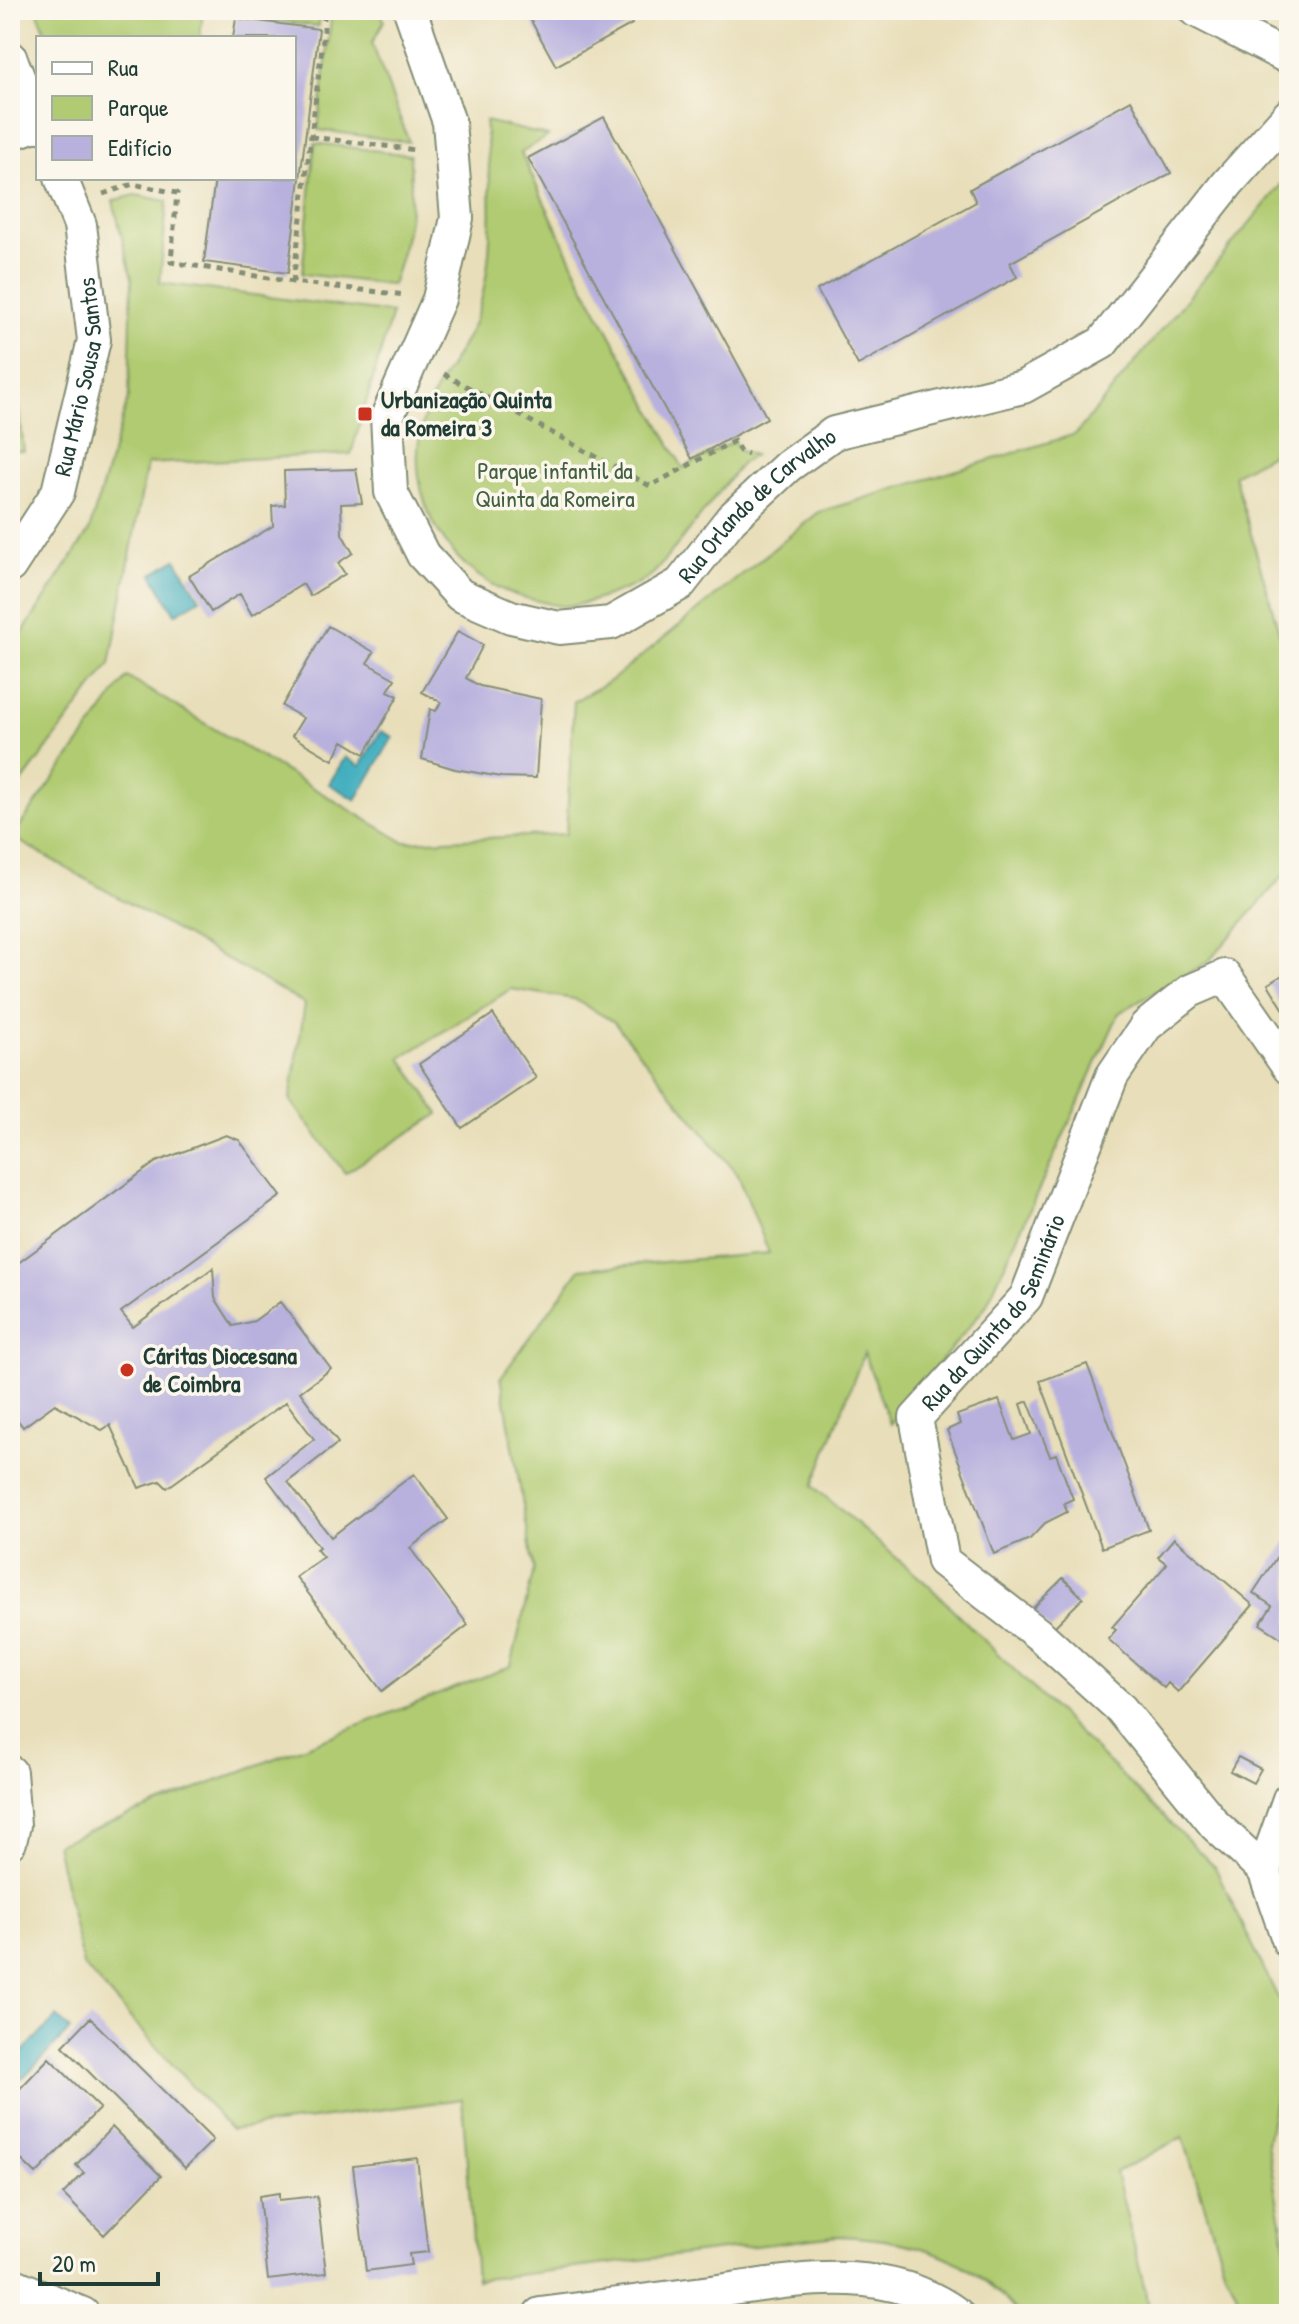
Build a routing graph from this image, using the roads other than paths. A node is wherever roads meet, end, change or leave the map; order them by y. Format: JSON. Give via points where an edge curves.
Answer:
{"nodes":[{"id":1,"x":410,"y":10,"type":"edge"},
{"id":2,"x":1195,"y":10,"type":"edge"},
{"id":3,"x":10,"y":57,"type":"edge"},
{"id":4,"x":1289,"y":58,"type":"edge"},
{"id":5,"x":1289,"y":115,"type":"edge"},
{"id":6,"x":36,"y":120,"type":"edge"},
{"id":7,"x":36,"y":126,"type":"edge"},
{"id":8,"x":10,"y":134,"type":"edge"},
{"id":9,"x":62,"y":180,"type":"edge"},
{"id":10,"x":10,"y":566,"type":"edge"},
{"id":11,"x":1289,"y":1068,"type":"edge"},
{"id":12,"x":10,"y":1772,"type":"edge"},
{"id":13,"x":1289,"y":1799,"type":"edge"},
{"id":14,"x":10,"y":1842,"type":"edge"},
{"id":15,"x":1264,"y":1870,"type":"junction"},
{"id":16,"x":1289,"y":1942,"type":"edge"},
{"id":17,"x":21,"y":2296,"type":"edge"},
{"id":18,"x":83,"y":2314,"type":"edge"},
{"id":19,"x":540,"y":2314,"type":"edge"},
{"id":20,"x":957,"y":2314,"type":"edge"}],
"edges":[{"from":1,"to":5,"type":"street","name":"Rua Orlando de Carvalho","via":[[449,122],[457,218],[439,299],[387,417],[391,492],[423,555],[460,595],[511,617],[559,628],[611,623],[680,584],[731,519],[788,466],[834,433],[1023,387],[1102,343],[1228,183]]},
{"from":2,"to":4,"type":"street"},
{"from":3,"to":6,"type":"street"},
{"from":7,"to":8,"type":"street"},
{"from":9,"to":10,"type":"street","name":"Rua Mário Sousa Santos","via":[[80,225],[94,340],[58,492]]},
{"from":11,"to":15,"type":"street","name":"Rua da Quinta do Seminário","via":[[1225,976],[1190,991],[1146,1026],[1112,1076],[1026,1297],[916,1418],[943,1561],[1042,1637],[1121,1709],[1215,1825]]},
{"from":12,"to":14,"type":"street"},
{"from":13,"to":15,"type":"street"},
{"from":15,"to":16,"type":"street"},
{"from":17,"to":18,"type":"street"},
{"from":19,"to":20,"type":"street","via":[[824,2278],[912,2289]]}]}
